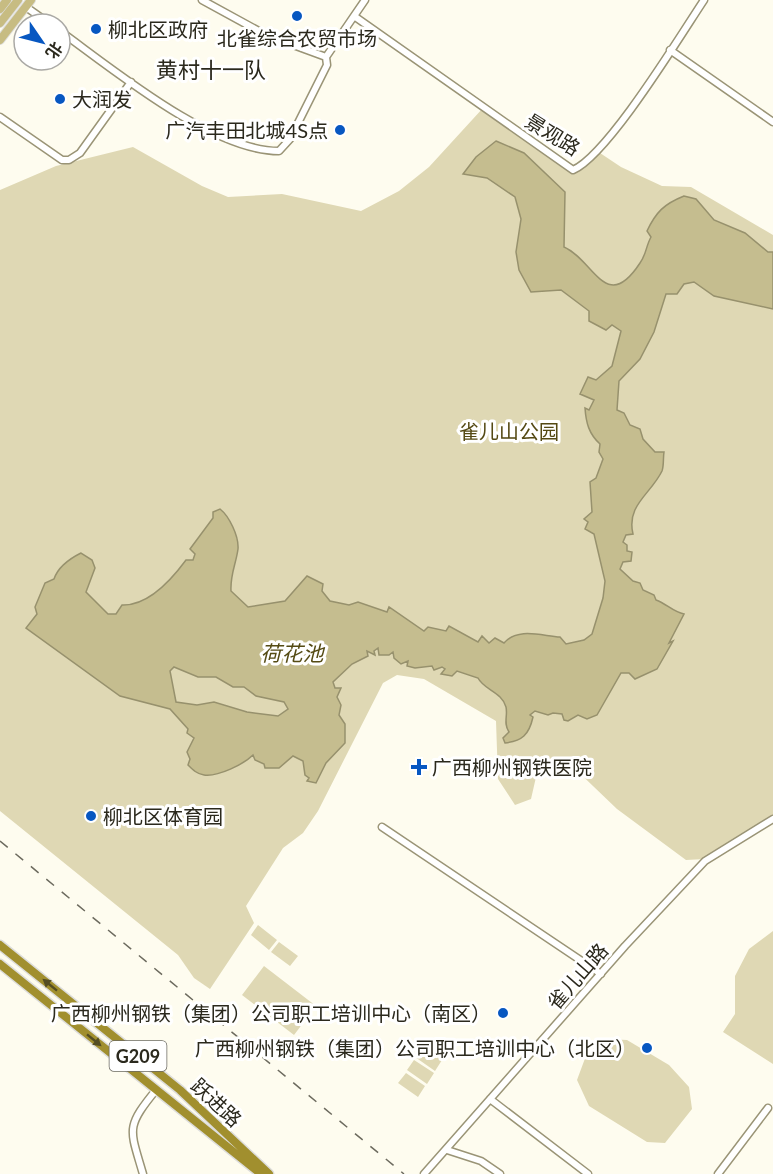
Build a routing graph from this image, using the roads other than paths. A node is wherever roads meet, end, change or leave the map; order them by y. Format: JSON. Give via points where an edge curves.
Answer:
{"nodes":[{"id":1,"x":7,"y":0,"type":"edge"},
{"id":2,"x":18,"y":0,"type":"edge"},
{"id":3,"x":202,"y":0,"type":"edge"},
{"id":4,"x":365,"y":0,"type":"edge"},
{"id":5,"x":704,"y":0,"type":"edge"},
{"id":6,"x":28,"y":3,"type":"edge"},
{"id":7,"x":0,"y":9,"type":"edge"},
{"id":8,"x":354,"y":16,"type":"junction"},
{"id":9,"x":0,"y":23,"type":"edge"},
{"id":10,"x":0,"y":40,"type":"edge"},
{"id":11,"x":72,"y":40,"type":"edge"},
{"id":12,"x":670,"y":50,"type":"junction"},
{"id":13,"x":326,"y":57,"type":"junction"},
{"id":14,"x":131,"y":82,"type":"junction"},
{"id":15,"x":0,"y":117,"type":"edge"},
{"id":16,"x":773,"y":122,"type":"edge"},
{"id":17,"x":773,"y":819,"type":"edge"},
{"id":18,"x":382,"y":827,"type":"dead end"},
{"id":19,"x":0,"y":945,"type":"edge"},
{"id":20,"x":0,"y":964,"type":"edge"},
{"id":21,"x":601,"y":974,"type":"junction"},
{"id":22,"x":156,"y":1090,"type":"junction"},
{"id":23,"x":490,"y":1099,"type":"junction"},
{"id":24,"x":768,"y":1108,"type":"dead end"},
{"id":25,"x":447,"y":1150,"type":"junction"},
{"id":26,"x":720,"y":1171,"type":"edge"},
{"id":27,"x":143,"y":1174,"type":"edge"},
{"id":28,"x":261,"y":1174,"type":"edge"},
{"id":29,"x":269,"y":1174,"type":"edge"},
{"id":30,"x":423,"y":1174,"type":"edge"},
{"id":31,"x":500,"y":1174,"type":"edge"},
{"id":32,"x":588,"y":1174,"type":"edge"},
{"id":33,"x":729,"y":1174,"type":"edge"}],
"edges":[{"from":1,"to":7,"type":"main road"},
{"from":2,"to":9,"type":"main road"},
{"from":3,"to":13,"type":"street","via":[[266,35]]},
{"from":4,"to":8,"type":"street"},
{"from":5,"to":12,"type":"street","name":"景观路"},
{"from":6,"to":10,"type":"main road"},
{"from":8,"to":12,"type":"street","name":"景观路","via":[[573,170],[603,144]]},
{"from":8,"to":13,"type":"street"},
{"from":11,"to":14,"type":"street"},
{"from":12,"to":16,"type":"street"},
{"from":13,"to":14,"type":"street","via":[[327,65],[290,140],[279,151],[256,147],[206,128]]},
{"from":14,"to":15,"type":"street","via":[[80,153],[69,160],[62,160]]},
{"from":17,"to":21,"type":"street","name":"雀儿山路","via":[[705,861]]},
{"from":18,"to":21,"type":"street"},
{"from":29,"to":19,"type":"highway","name":"跃进路","number":"G209","one_way":true,"via":[[180,1090]]},
{"from":20,"to":22,"type":"highway","name":"跃进路","number":"G209","one_way":true},
{"from":21,"to":23,"type":"street","name":"雀儿山路"},
{"from":22,"to":27,"type":"street","via":[[133,1120],[131,1132]]},
{"from":22,"to":28,"type":"highway","name":"跃进路","number":"G209"},
{"from":23,"to":25,"type":"street","name":"雀儿山路"},
{"from":23,"to":32,"type":"street"},
{"from":24,"to":26,"type":"street"},
{"from":25,"to":30,"type":"street","name":"雀儿山路"},
{"from":25,"to":31,"type":"street","via":[[481,1161]]},
{"from":26,"to":33,"type":"street"}]}
